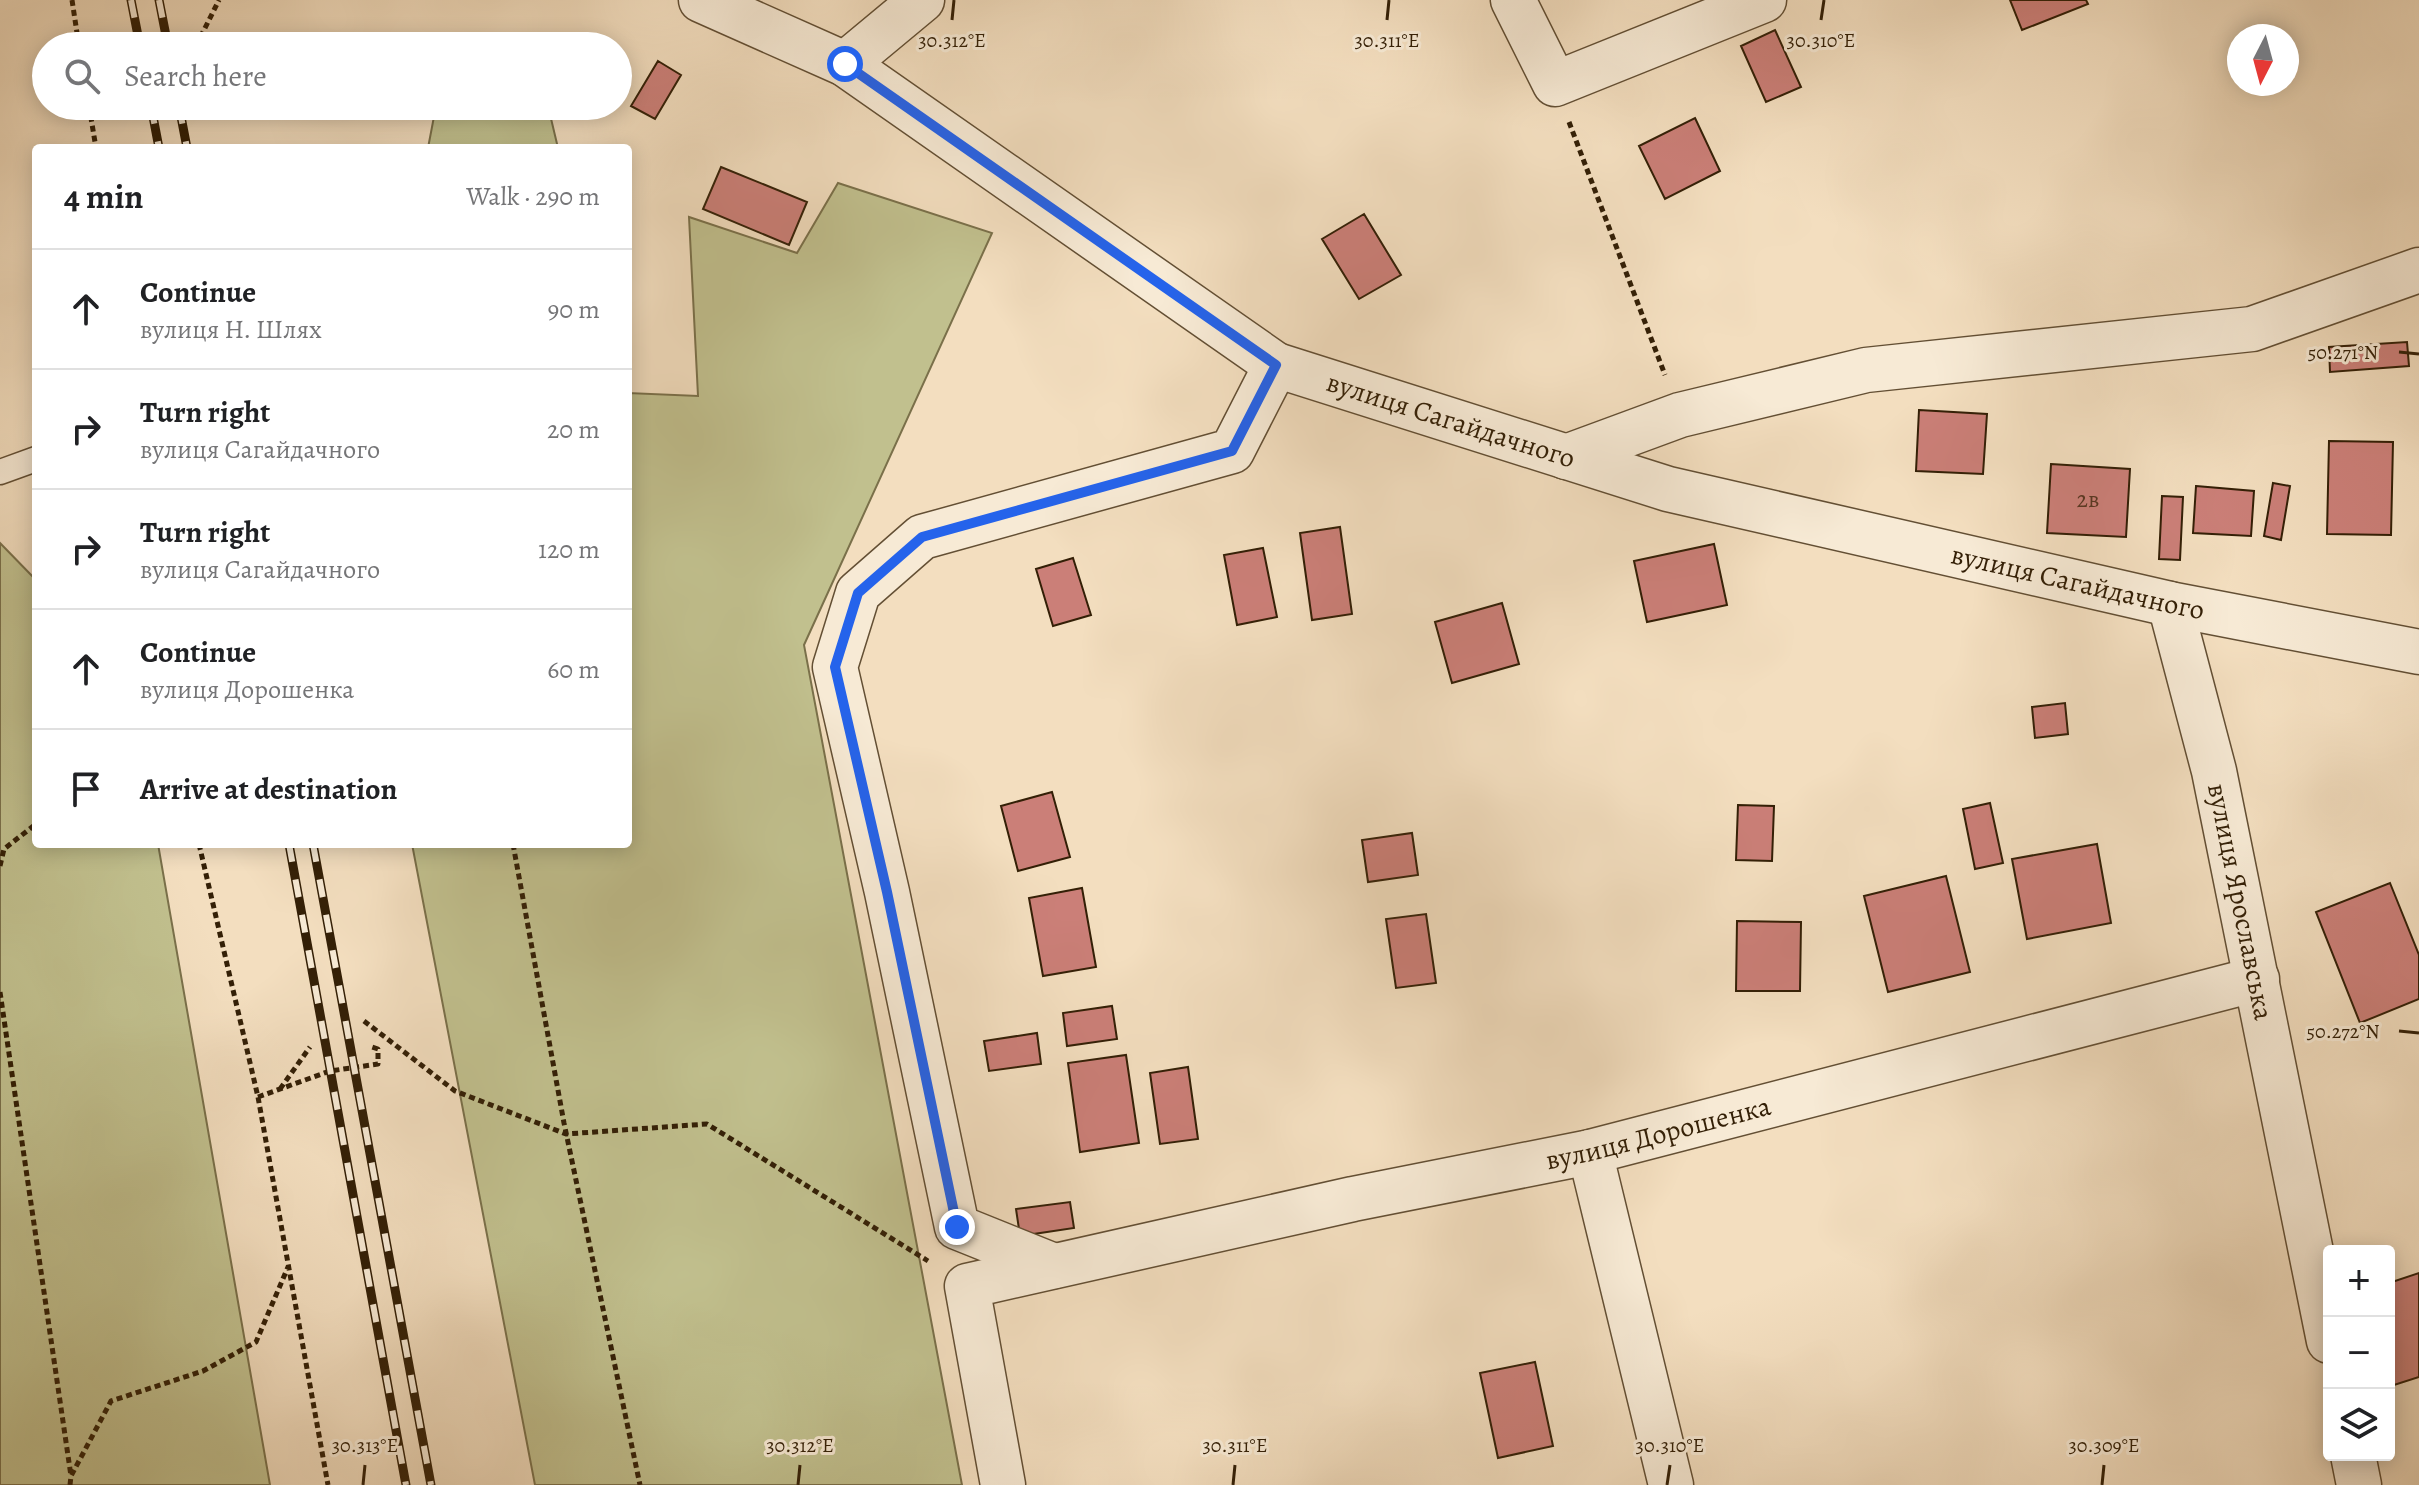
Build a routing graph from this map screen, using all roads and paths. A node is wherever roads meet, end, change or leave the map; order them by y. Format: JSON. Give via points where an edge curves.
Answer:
{"nodes":[{"id":1,"x":72,"y":0,"type":"edge"},
{"id":2,"x":219,"y":0,"type":"edge"},
{"id":3,"x":701,"y":0,"type":"edge"},
{"id":4,"x":922,"y":0,"type":"edge"},
{"id":5,"x":1513,"y":0,"type":"edge"},
{"id":6,"x":1764,"y":0,"type":"edge"},
{"id":7,"x":77,"y":32,"type":"edge"},
{"id":8,"x":203,"y":32,"type":"edge"},
{"id":9,"x":845,"y":64,"type":"junction"},
{"id":10,"x":1555,"y":84,"type":"junction"},
{"id":11,"x":91,"y":120,"type":"edge"},
{"id":12,"x":95,"y":144,"type":"edge"},
{"id":13,"x":2419,"y":270,"type":"edge"},
{"id":14,"x":1276,"y":365,"type":"junction"},
{"id":15,"x":1680,"y":415,"type":"junction"},
{"id":16,"x":1566,"y":457,"type":"junction"},
{"id":17,"x":32,"y":460,"type":"edge"},
{"id":18,"x":0,"y":472,"type":"edge"},
{"id":19,"x":2170,"y":604,"type":"junction"},
{"id":20,"x":2419,"y":652,"type":"edge"},
{"id":21,"x":32,"y":827,"type":"edge"},
{"id":22,"x":200,"y":848,"type":"edge"},
{"id":23,"x":514,"y":848,"type":"edge"},
{"id":24,"x":0,"y":866,"type":"edge"},
{"id":25,"x":2257,"y":979,"type":"junction"},
{"id":26,"x":0,"y":992,"type":"edge"},
{"id":27,"x":364,"y":1021,"type":"dead end"},
{"id":28,"x":388,"y":1040,"type":"junction"},
{"id":29,"x":369,"y":1046,"type":"dead end"},
{"id":30,"x":310,"y":1047,"type":"dead end"},
{"id":31,"x":378,"y":1049,"type":"junction"},
{"id":32,"x":279,"y":1090,"type":"junction"},
{"id":33,"x":258,"y":1097,"type":"junction"},
{"id":34,"x":566,"y":1134,"type":"junction"},
{"id":35,"x":1590,"y":1152,"type":"junction"},
{"id":36,"x":1054,"y":1266,"type":"junction"},
{"id":37,"x":288,"y":1267,"type":"junction"},
{"id":38,"x":967,"y":1286,"type":"junction"},
{"id":39,"x":2324,"y":1317,"type":"edge"},
{"id":40,"x":2354,"y":1461,"type":"edge"},
{"id":41,"x":71,"y":1476,"type":"junction"},
{"id":42,"x":70,"y":1485,"type":"edge"},
{"id":43,"x":328,"y":1485,"type":"edge"},
{"id":44,"x":640,"y":1485,"type":"edge"},
{"id":45,"x":1003,"y":1485,"type":"edge"},
{"id":46,"x":1671,"y":1485,"type":"edge"},
{"id":47,"x":2359,"y":1485,"type":"edge"}],
"edges":[{"from":1,"to":7,"type":"path"},
{"from":2,"to":8,"type":"path"},
{"from":3,"to":9,"type":"street","name":"вулиця Сагайдачного"},
{"from":4,"to":9,"type":"street"},
{"from":5,"to":10,"type":"street"},
{"from":6,"to":10,"type":"street"},
{"from":9,"to":14,"type":"street","name":"вулиця Сагайдачного"},
{"from":10,"to":15,"type":"path"},
{"from":11,"to":12,"type":"path"},
{"from":13,"to":15,"type":"street","via":[[2252,329],[1866,370]]},
{"from":14,"to":16,"type":"street","name":"вулиця Сагайдачного"},
{"from":14,"to":36,"type":"street","via":[[1232,451],[922,537],[858,593],[835,667],[957,1227]]},
{"from":15,"to":16,"type":"street"},
{"from":16,"to":19,"type":"street","name":"вулиця Сагайдачного","via":[[1668,489]]},
{"from":17,"to":18,"type":"lane"},
{"from":19,"to":20,"type":"street","name":"вулиця Сагайдачного"},
{"from":19,"to":25,"type":"street","name":"вулиця Ярославська","via":[[2214,771]]},
{"from":21,"to":24,"type":"path","via":[[4,849]]},
{"from":22,"to":33,"type":"path"},
{"from":23,"to":34,"type":"path"},
{"from":25,"to":35,"type":"street","name":"вулиця Дорошенка"},
{"from":25,"to":39,"type":"street","name":"вулиця Ярославська"},
{"from":26,"to":41,"type":"path"},
{"from":27,"to":28,"type":"path"},
{"from":28,"to":31,"type":"path"},
{"from":28,"to":34,"type":"path","via":[[455,1091]]},
{"from":29,"to":31,"type":"path"},
{"from":30,"to":32,"type":"path"},
{"from":31,"to":32,"type":"path","via":[[378,1064],[330,1071]]},
{"from":32,"to":33,"type":"path"},
{"from":33,"to":37,"type":"path"},
{"from":34,"to":38,"type":"path","via":[[707,1124]]},
{"from":34,"to":44,"type":"path"},
{"from":35,"to":36,"type":"street","name":"вулиця Дорошенка"},
{"from":35,"to":46,"type":"street"},
{"from":36,"to":38,"type":"street","name":"вулиця Дорошенка"},
{"from":37,"to":41,"type":"path","via":[[256,1342],[203,1371],[111,1401]]},
{"from":37,"to":43,"type":"path"},
{"from":38,"to":45,"type":"street"},
{"from":40,"to":47,"type":"street"},
{"from":41,"to":42,"type":"path"}]}
